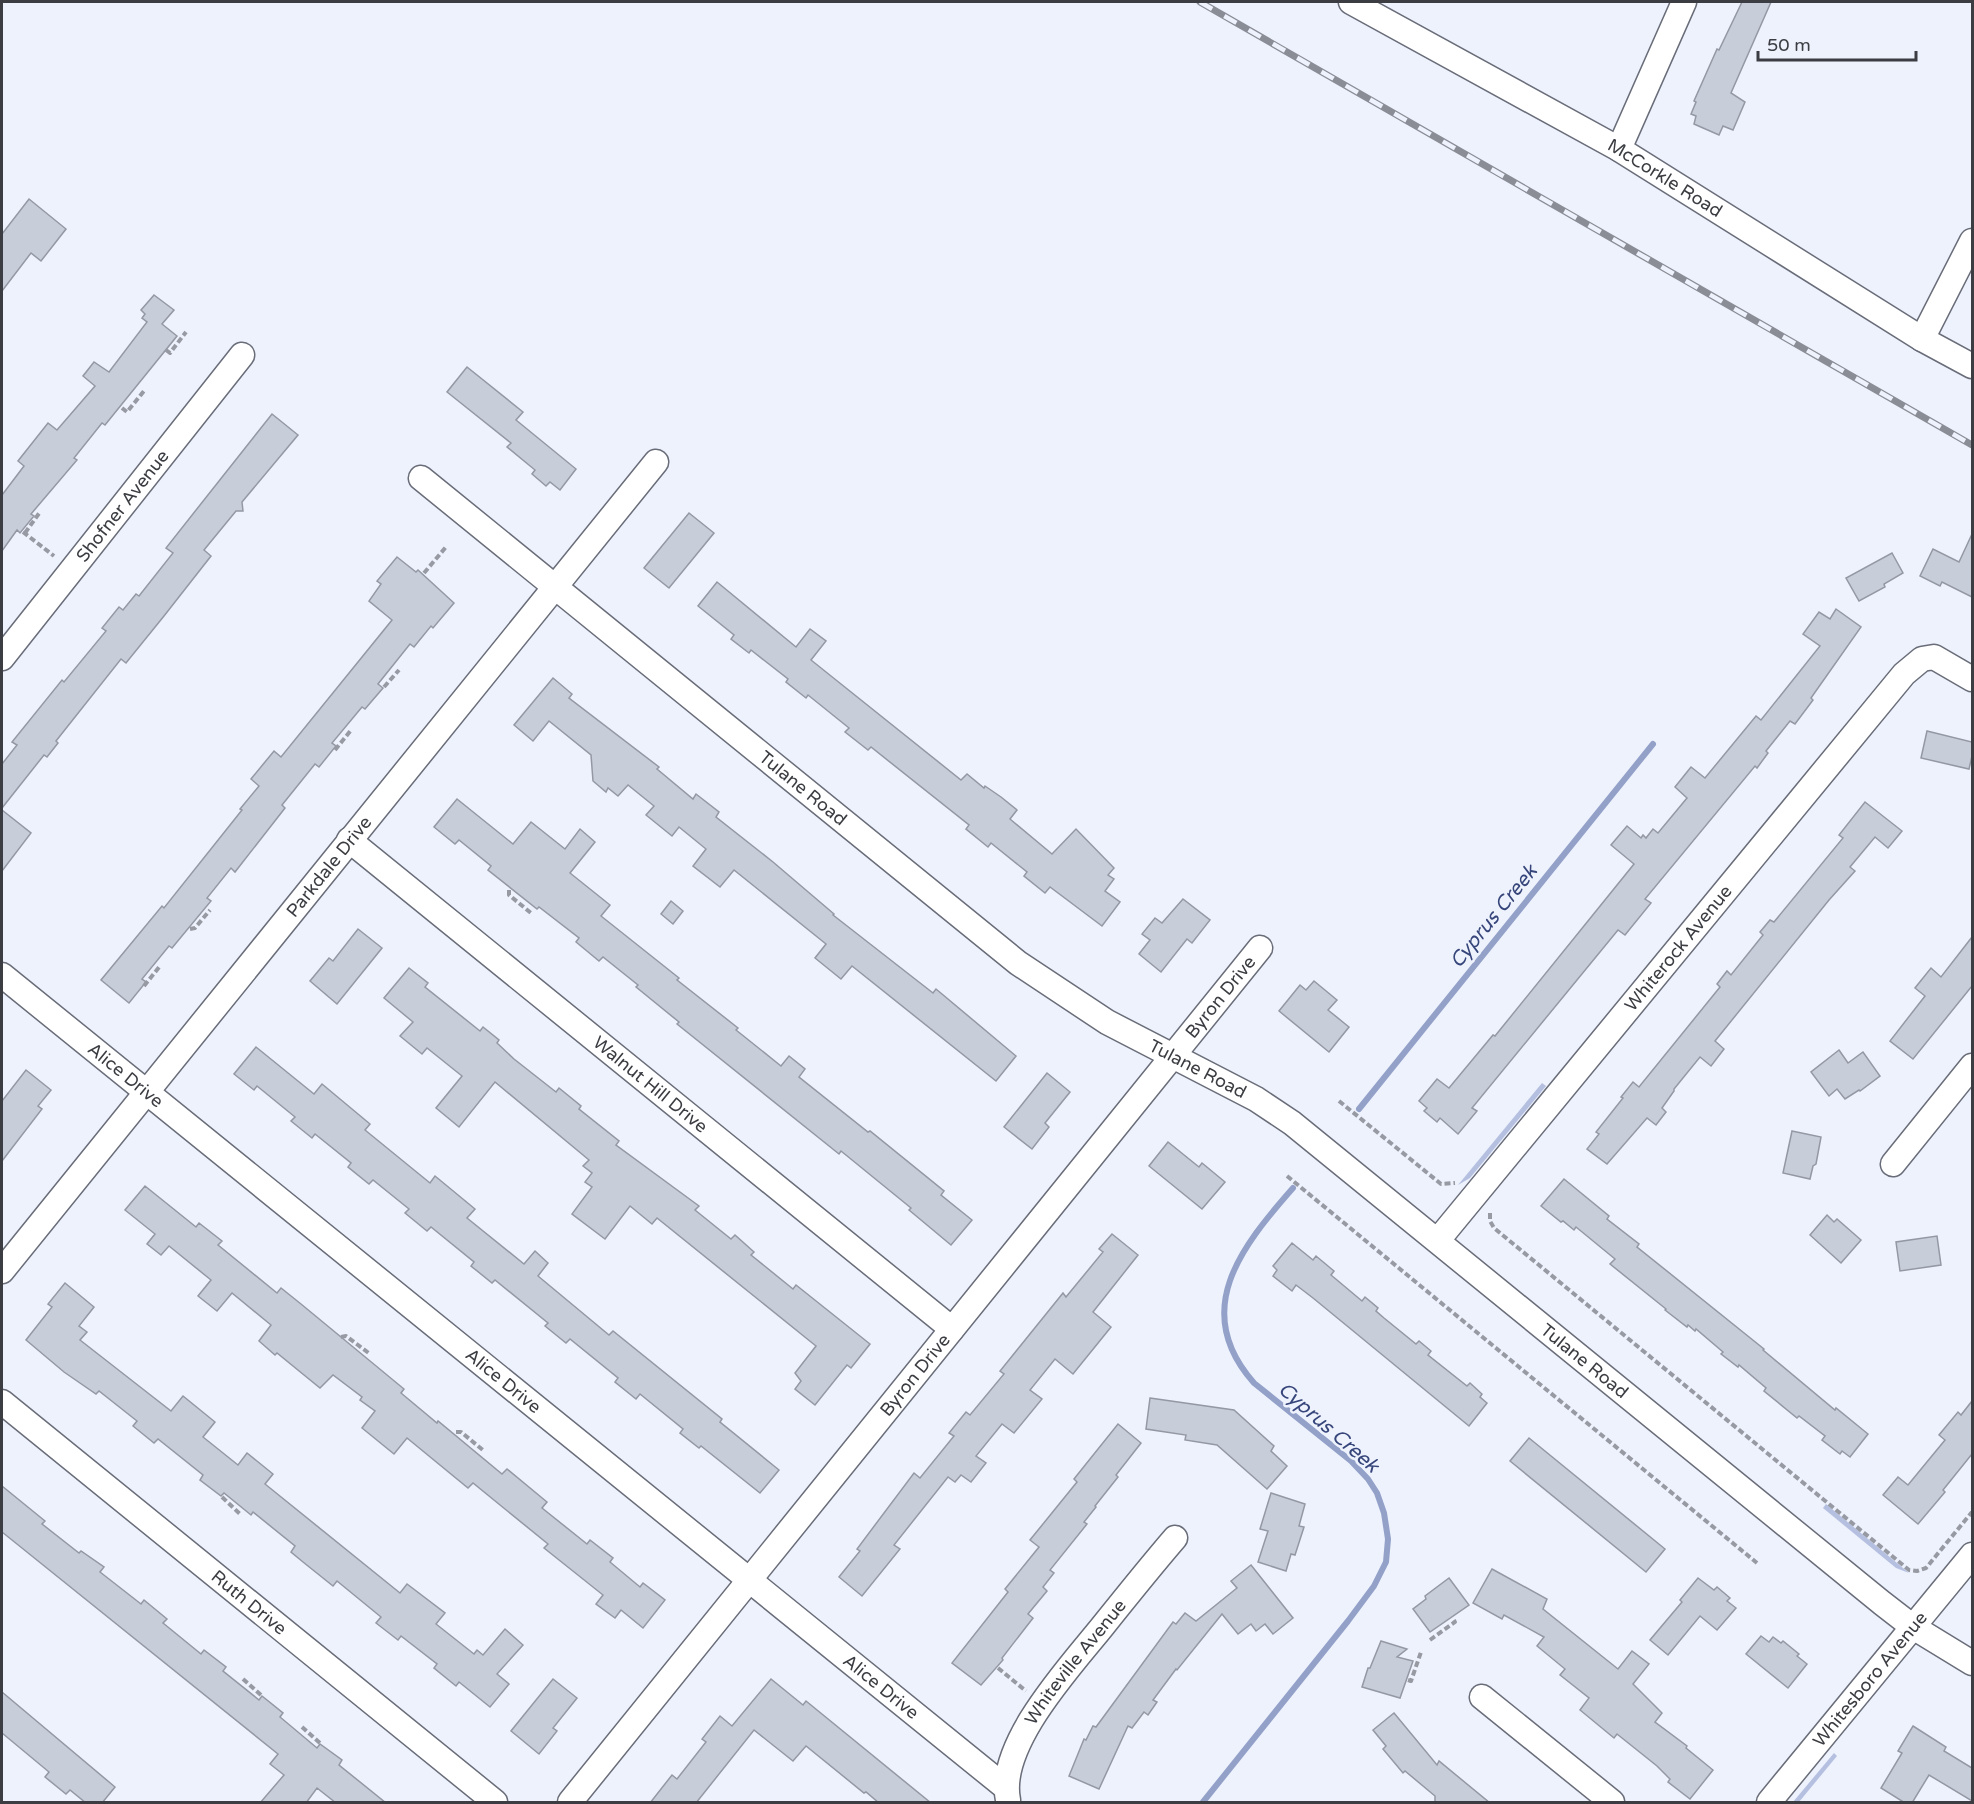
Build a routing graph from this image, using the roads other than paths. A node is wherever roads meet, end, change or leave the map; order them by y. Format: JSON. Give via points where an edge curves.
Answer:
{"nodes":[{"id":1,"x":1351,"y":2,"type":"edge"},
{"id":2,"x":1683,"y":2,"type":"edge"},
{"id":3,"x":1619,"y":149,"type":"junction"},
{"id":4,"x":1972,"y":241,"type":"edge"},
{"id":5,"x":1922,"y":339,"type":"junction"},
{"id":6,"x":242,"y":355,"type":"dead end"},
{"id":7,"x":1972,"y":366,"type":"edge"},
{"id":8,"x":656,"y":462,"type":"dead end"},
{"id":9,"x":421,"y":478,"type":"dead end"},
{"id":10,"x":554,"y":588,"type":"junction"},
{"id":11,"x":2,"y":658,"type":"edge"},
{"id":12,"x":1972,"y":679,"type":"edge"},
{"id":13,"x":349,"y":840,"type":"junction"},
{"id":14,"x":1260,"y":948,"type":"dead end"},
{"id":15,"x":2,"y":975,"type":"edge"},
{"id":16,"x":1173,"y":1055,"type":"junction"},
{"id":17,"x":1972,"y":1066,"type":"edge"},
{"id":18,"x":147,"y":1091,"type":"junction"},
{"id":19,"x":1893,"y":1164,"type":"dead end"},
{"id":20,"x":1438,"y":1240,"type":"junction"},
{"id":21,"x":2,"y":1271,"type":"edge"},
{"id":22,"x":952,"y":1329,"type":"junction"},
{"id":23,"x":2,"y":1402,"type":"edge"},
{"id":24,"x":1175,"y":1538,"type":"dead end"},
{"id":25,"x":1972,"y":1555,"type":"edge"},
{"id":26,"x":750,"y":1579,"type":"junction"},
{"id":27,"x":1913,"y":1627,"type":"junction"},
{"id":28,"x":1972,"y":1663,"type":"edge"},
{"id":29,"x":1482,"y":1696,"type":"dead end"},
{"id":30,"x":1006,"y":1795,"type":"edge"},
{"id":31,"x":495,"y":1803,"type":"edge"},
{"id":32,"x":570,"y":1803,"type":"edge"},
{"id":33,"x":1612,"y":1803,"type":"edge"},
{"id":34,"x":1769,"y":1803,"type":"edge"}],
"edges":[{"from":1,"to":3,"type":"street","name":"McCorkle Road"},
{"from":2,"to":3,"type":"street"},
{"from":3,"to":5,"type":"street","name":"McCorkle Road"},
{"from":4,"to":5,"type":"street"},
{"from":5,"to":7,"type":"street","name":"McCorkle Road"},
{"from":6,"to":11,"type":"street","name":"Shofner Avenue"},
{"from":8,"to":10,"type":"street","name":"Parkdale Drive"},
{"from":9,"to":10,"type":"street","name":"Tulane Road"},
{"from":10,"to":13,"type":"street","name":"Parkdale Drive"},
{"from":10,"to":16,"type":"street","name":"Tulane Road","via":[[1018,963],[1099,1017]]},
{"from":12,"to":20,"type":"street","name":"Whiterock Avenue","via":[[1934,657],[1922,659],[1904,674]]},
{"from":13,"to":18,"type":"street","name":"Parkdale Drive"},
{"from":13,"to":22,"type":"street","name":"Walnut Hill Drive"},
{"from":14,"to":16,"type":"street","name":"Byron Drive"},
{"from":15,"to":18,"type":"street","name":"Alice Drive"},
{"from":16,"to":20,"type":"street","name":"Tulane Road","via":[[1292,1123]]},
{"from":16,"to":22,"type":"street","name":"Byron Drive"},
{"from":17,"to":19,"type":"street"},
{"from":18,"to":21,"type":"street","name":"Parkdale Drive"},
{"from":18,"to":26,"type":"street","name":"Alice Drive"},
{"from":20,"to":27,"type":"street","name":"Tulane Road"},
{"from":22,"to":26,"type":"street","name":"Byron Drive"},
{"from":23,"to":31,"type":"street","name":"Ruth Drive"},
{"from":24,"to":30,"type":"street","name":"Whiteville Avenue","via":[[1038,1709],[1017,1746]]},
{"from":25,"to":27,"type":"street","name":"Whitesboro Avenue"},
{"from":26,"to":30,"type":"street","name":"Alice Drive"},
{"from":26,"to":32,"type":"street","name":"Byron Drive"},
{"from":27,"to":28,"type":"street","name":"Tulane Road"},
{"from":27,"to":34,"type":"street","name":"Whitesboro Avenue"},
{"from":29,"to":33,"type":"street"}]}
